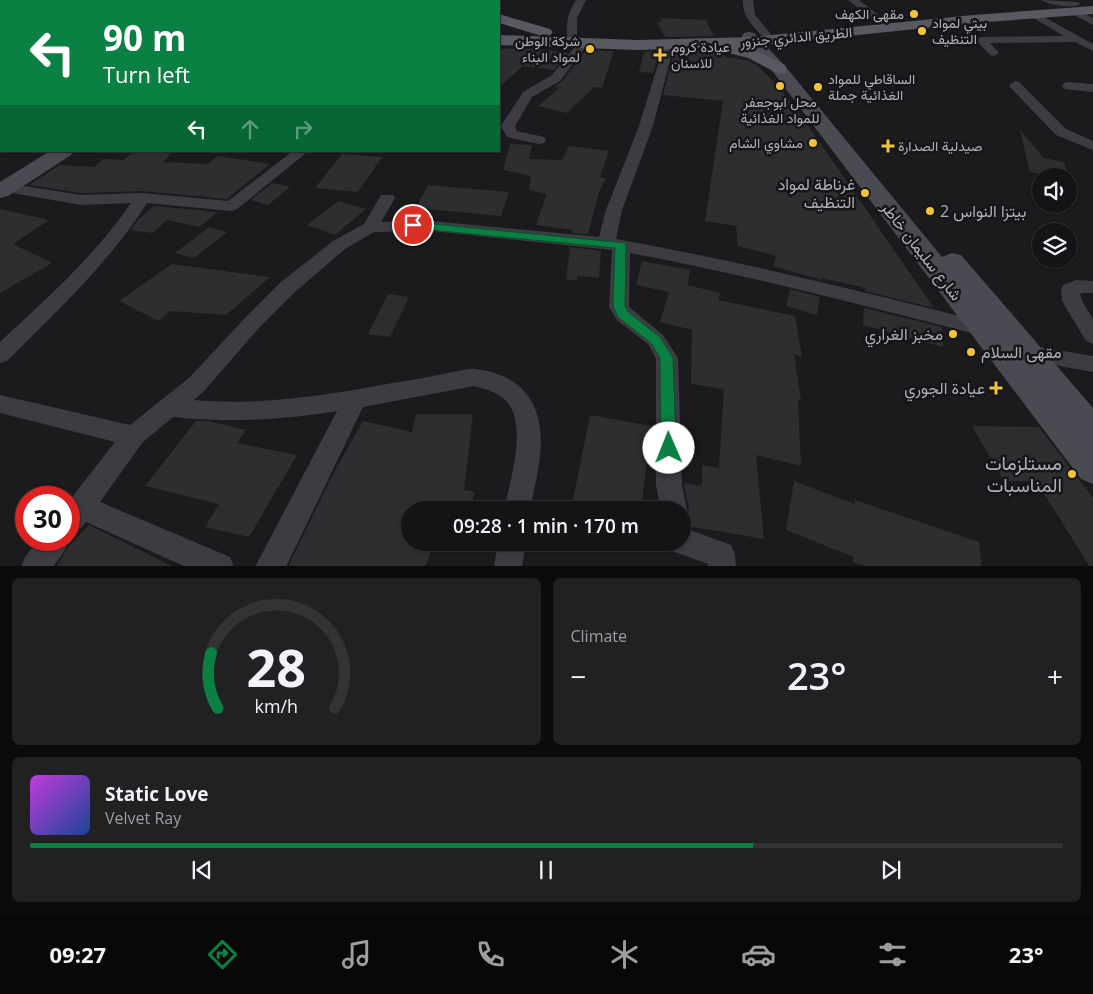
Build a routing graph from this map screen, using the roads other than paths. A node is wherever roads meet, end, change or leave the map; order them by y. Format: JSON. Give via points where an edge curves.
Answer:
{"nodes":[{"id":1,"x":580,"y":0,"type":"edge"},
{"id":2,"x":748,"y":0,"type":"edge"},
{"id":3,"x":853,"y":0,"type":"edge"},
{"id":4,"x":1046,"y":0,"type":"edge"},
{"id":5,"x":1080,"y":6,"type":"edge"},
{"id":6,"x":1033,"y":14,"type":"junction"},
{"id":7,"x":500,"y":18,"type":"edge"},
{"id":8,"x":1093,"y":22,"type":"edge"},
{"id":9,"x":884,"y":23,"type":"junction"},
{"id":10,"x":500,"y":34,"type":"edge"},
{"id":11,"x":828,"y":35,"type":"junction"},
{"id":12,"x":760,"y":38,"type":"junction"},
{"id":13,"x":573,"y":40,"type":"junction"},
{"id":14,"x":1078,"y":40,"type":"junction"},
{"id":15,"x":500,"y":41,"type":"edge"},
{"id":16,"x":695,"y":44,"type":"junction"},
{"id":17,"x":669,"y":45,"type":"junction"},
{"id":18,"x":1093,"y":48,"type":"edge"},
{"id":19,"x":994,"y":54,"type":"dead end"},
{"id":20,"x":790,"y":64,"type":"junction"},
{"id":21,"x":1015,"y":85,"type":"dead end"},
{"id":22,"x":1068,"y":86,"type":"dead end"},
{"id":23,"x":1093,"y":88,"type":"edge"},
{"id":24,"x":539,"y":140,"type":"dead end"},
{"id":25,"x":1093,"y":146,"type":"edge"},
{"id":26,"x":49,"y":152,"type":"edge"},
{"id":27,"x":62,"y":152,"type":"edge"},
{"id":28,"x":298,"y":154,"type":"dead end"},
{"id":29,"x":2,"y":187,"type":"edge"},
{"id":30,"x":142,"y":198,"type":"junction"},
{"id":31,"x":386,"y":198,"type":"dead end"},
{"id":32,"x":370,"y":226,"type":"junction"},
{"id":33,"x":614,"y":244,"type":"junction"},
{"id":34,"x":1093,"y":287,"type":"edge"},
{"id":35,"x":982,"y":329,"type":"junction"},
{"id":36,"x":1093,"y":336,"type":"edge"},
{"id":37,"x":1027,"y":353,"type":"junction"},
{"id":38,"x":0,"y":355,"type":"edge"},
{"id":39,"x":1093,"y":364,"type":"edge"},
{"id":40,"x":355,"y":400,"type":"junction"},
{"id":41,"x":0,"y":404,"type":"edge"},
{"id":42,"x":168,"y":407,"type":"junction"},
{"id":43,"x":1093,"y":432,"type":"edge"},
{"id":44,"x":134,"y":436,"type":"junction"},
{"id":45,"x":1093,"y":468,"type":"edge"},
{"id":46,"x":518,"y":501,"type":"edge"},
{"id":47,"x":672,"y":501,"type":"edge"},
{"id":48,"x":80,"y":506,"type":"edge"},
{"id":49,"x":80,"y":516,"type":"edge"},
{"id":50,"x":691,"y":544,"type":"edge"},
{"id":51,"x":47,"y":551,"type":"edge"},
{"id":52,"x":510,"y":551,"type":"edge"},
{"id":53,"x":35,"y":566,"type":"edge"},
{"id":54,"x":220,"y":566,"type":"edge"},
{"id":55,"x":269,"y":566,"type":"edge"},
{"id":56,"x":508,"y":566,"type":"edge"},
{"id":57,"x":722,"y":566,"type":"edge"}],
"edges":[{"from":1,"to":13,"type":"street","via":[[571,21]]},
{"from":2,"to":12,"type":"street","via":[[746,8]]},
{"from":3,"to":9,"type":"street"},
{"from":4,"to":5,"type":"street"},
{"from":5,"to":6,"type":"main road","name":"الطريق الدائري جنزور"},
{"from":5,"to":8,"type":"street"},
{"from":5,"to":9,"type":"main road","name":"الطريق الدائري جنزور"},
{"from":6,"to":11,"type":"main road","name":"الطريق الدائري جنزور"},
{"from":6,"to":14,"type":"street"},
{"from":7,"to":13,"type":"main road"},
{"from":9,"to":12,"type":"main road","name":"الطريق الدائري جنزور"},
{"from":10,"to":13,"type":"main road","name":"الطريق الدائري جنزور"},
{"from":11,"to":12,"type":"main road","name":"الطريق الدائري جنزور"},
{"from":11,"to":20,"type":"main road","via":[[800,45]]},
{"from":12,"to":13,"type":"main road","name":"الطريق الدائري جنزور"},
{"from":12,"to":16,"type":"main road","name":"الطريق الدائري جنزور"},
{"from":12,"to":20,"type":"main road","name":"شارع سليمان خاطر"},
{"from":13,"to":15,"type":"main road","name":"الطريق الدائري جنزور"},
{"from":13,"to":17,"type":"main road","name":"الطريق الدائري جنزور"},
{"from":13,"to":24,"type":"street","via":[[556,78],[527,95],[508,126],[512,134]]},
{"from":14,"to":18,"type":"street"},
{"from":14,"to":19,"type":"street","via":[[981,40]]},
{"from":16,"to":17,"type":"main road","name":"الطريق الدائري جنزور"},
{"from":16,"to":20,"type":"main road","via":[[724,47]]},
{"from":17,"to":33,"type":"street","via":[[646,126],[614,210]]},
{"from":20,"to":35,"type":"main road","name":"شارع سليمان خاطر"},
{"from":20,"to":37,"type":"main road","name":"شارع سليمان خاطر"},
{"from":21,"to":25,"type":"street","via":[[1061,132]]},
{"from":22,"to":23,"type":"street"},
{"from":26,"to":29,"type":"main road"},
{"from":27,"to":29,"type":"main road"},
{"from":28,"to":30,"type":"street","via":[[231,206]]},
{"from":29,"to":30,"type":"street","via":[[80,200]]},
{"from":30,"to":38,"type":"street","via":[[75,282]]},
{"from":31,"to":32,"type":"street"},
{"from":32,"to":33,"type":"street","via":[[432,226]]},
{"from":32,"to":42,"type":"street","via":[[339,244],[288,287],[197,384]]},
{"from":33,"to":35,"type":"street","via":[[763,274]]},
{"from":33,"to":47,"type":"street","via":[[619,306],[624,315],[656,340],[667,358],[669,485]]},
{"from":34,"to":36,"type":"street","via":[[1076,286],[1070,290],[1072,301]]},
{"from":35,"to":45,"type":"main road","name":"شارع سليمان خاطر"},
{"from":37,"to":39,"type":"street"},
{"from":37,"to":43,"type":"main road","name":"شارع سليمان خاطر"},
{"from":40,"to":42,"type":"street","via":[[281,409],[193,411]]},
{"from":40,"to":46,"type":"street","via":[[474,377],[506,386],[518,396],[528,421],[529,437]]},
{"from":40,"to":55,"type":"street"},
{"from":41,"to":44,"type":"street"},
{"from":42,"to":44,"type":"street"},
{"from":44,"to":48,"type":"street"},
{"from":49,"to":54,"type":"street"},
{"from":50,"to":57,"type":"street","via":[[720,555]]},
{"from":51,"to":53,"type":"street"},
{"from":52,"to":56,"type":"street"}]}
